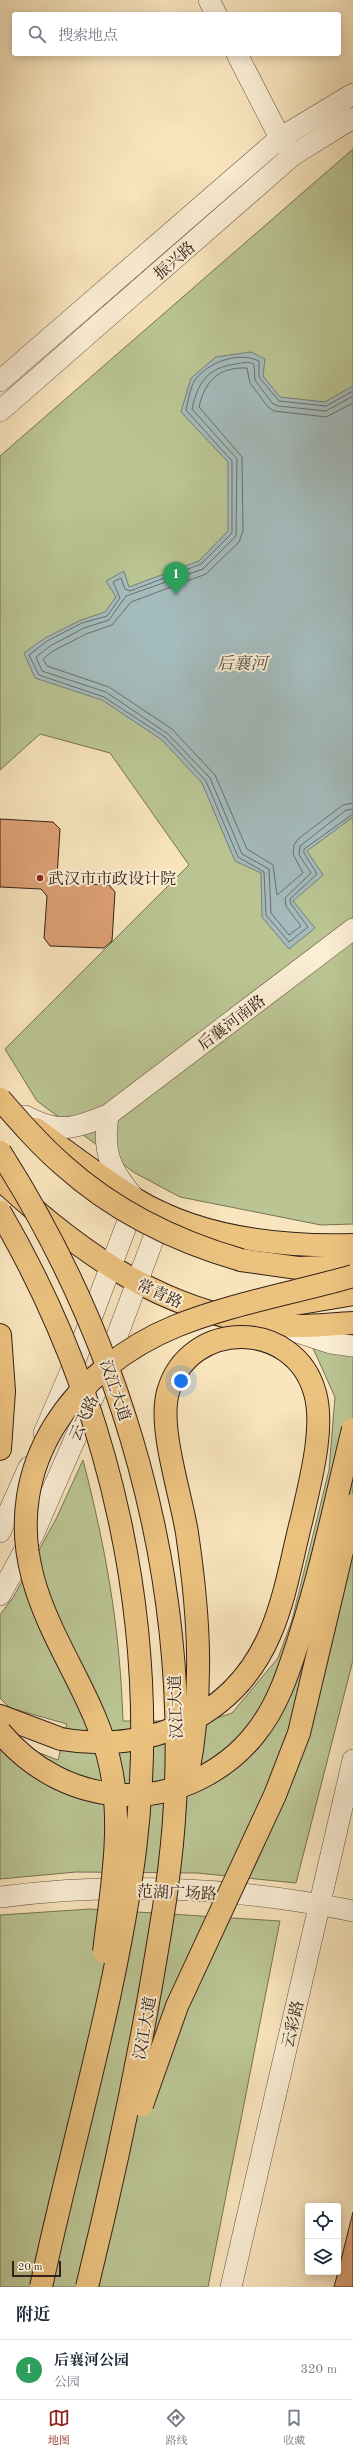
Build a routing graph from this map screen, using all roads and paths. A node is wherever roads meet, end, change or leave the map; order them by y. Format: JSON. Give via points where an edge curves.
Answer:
{"nodes":[{"id":1,"x":209,"y":0,"type":"edge"},
{"id":2,"x":215,"y":12,"type":"edge"},
{"id":3,"x":238,"y":56,"type":"edge"},
{"id":4,"x":353,"y":94,"type":"edge"},
{"id":5,"x":353,"y":118,"type":"edge"},
{"id":6,"x":280,"y":138,"type":"junction"},
{"id":7,"x":293,"y":155,"type":"junction"},
{"id":8,"x":0,"y":381,"type":"edge"},
{"id":9,"x":0,"y":411,"type":"edge"},
{"id":10,"x":353,"y":929,"type":"edge"},
{"id":11,"x":0,"y":1099,"type":"edge"},
{"id":12,"x":108,"y":1115,"type":"junction"},
{"id":13,"x":0,"y":1152,"type":"edge"},
{"id":14,"x":0,"y":1179,"type":"edge"},
{"id":15,"x":136,"y":1200,"type":"junction"},
{"id":16,"x":0,"y":1212,"type":"edge"},
{"id":17,"x":163,"y":1213,"type":"junction"},
{"id":18,"x":353,"y":1245,"type":"edge"},
{"id":19,"x":353,"y":1266,"type":"edge"},
{"id":20,"x":111,"y":1267,"type":"junction"},
{"id":21,"x":353,"y":1276,"type":"edge"},
{"id":22,"x":136,"y":1283,"type":"junction"},
{"id":23,"x":353,"y":1294,"type":"edge"},
{"id":24,"x":214,"y":1315,"type":"junction"},
{"id":25,"x":353,"y":1323,"type":"edge"},
{"id":26,"x":279,"y":1326,"type":"junction"},
{"id":27,"x":0,"y":1335,"type":"edge"},
{"id":28,"x":353,"y":1346,"type":"edge"},
{"id":29,"x":353,"y":1429,"type":"edge"},
{"id":30,"x":0,"y":1448,"type":"edge"},
{"id":31,"x":353,"y":1505,"type":"edge"},
{"id":32,"x":0,"y":1532,"type":"edge"},
{"id":33,"x":0,"y":1595,"type":"edge"},
{"id":34,"x":0,"y":1716,"type":"edge"},
{"id":35,"x":0,"y":1732,"type":"edge"},
{"id":36,"x":353,"y":1760,"type":"edge"},
{"id":37,"x":171,"y":1854,"type":"junction"},
{"id":38,"x":0,"y":1897,"type":"edge"},
{"id":39,"x":319,"y":1904,"type":"junction"},
{"id":40,"x":353,"y":1910,"type":"edge"},
{"id":41,"x":88,"y":2086,"type":"junction"},
{"id":42,"x":101,"y":2230,"type":"junction"},
{"id":43,"x":41,"y":2287,"type":"edge"},
{"id":44,"x":87,"y":2287,"type":"edge"},
{"id":45,"x":231,"y":2287,"type":"edge"}],
"edges":[{"from":1,"to":2,"type":"street"},
{"from":3,"to":6,"type":"street"},
{"from":4,"to":6,"type":"street","name":"振兴路"},
{"from":5,"to":7,"type":"street","name":"振兴路"},
{"from":6,"to":7,"type":"street"},
{"from":6,"to":8,"type":"street","name":"振兴路"},
{"from":7,"to":9,"type":"street","name":"振兴路"},
{"from":10,"to":12,"type":"street","name":"后襄河南路"},
{"from":11,"to":12,"type":"street","name":"后襄河南路","via":[[44,1126],[65,1128],[86,1124]]},
{"from":11,"to":15,"type":"main road","via":[[76,1159]]},
{"from":11,"to":19,"type":"main road","bridge":true,"via":[[43,1146],[83,1182],[128,1214],[155,1228],[211,1252],[241,1260],[298,1268]]},
{"from":12,"to":15,"type":"street","via":[[105,1135],[109,1160],[122,1183]]},
{"from":13,"to":37,"type":"main road","name":"汉江大道","bridge":true,"via":[[44,1226],[88,1316],[123,1409],[150,1505],[168,1604],[174,1661],[177,1754]]},
{"from":14,"to":20,"type":"main road","name":"常青路","via":[[29,1205]]},
{"from":15,"to":17,"type":"main road"},
{"from":15,"to":20,"type":"street","name":"云飞路"},
{"from":16,"to":41,"type":"main road","name":"汉江大道","bridge":true,"via":[[37,1279],[58,1325],[93,1418],[119,1515],[135,1610],[142,1706],[135,1843],[114,1974]]},
{"from":17,"to":18,"type":"main road","via":[[185,1222],[242,1237],[300,1245]]},
{"from":17,"to":22,"type":"street","name":"云飞路"},
{"from":20,"to":22,"type":"main road","name":"常青路"},
{"from":20,"to":32,"type":"street","name":"云飞路","via":[[73,1366]]},
{"from":21,"to":41,"type":"main road","bridge":true,"via":[[220,1310],[173,1327],[136,1346],[97,1375],[74,1398],[51,1429],[36,1463],[26,1519],[32,1573],[42,1604],[94,1715],[111,1767],[115,1794],[112,1886]]},
{"from":22,"to":24,"type":"main road","name":"常青路","via":[[180,1304]]},
{"from":22,"to":33,"type":"street","name":"云飞路","via":[[101,1379],[33,1535]]},
{"from":23,"to":24,"type":"main road","via":[[251,1312]]},
{"from":24,"to":26,"type":"main road","name":"常青路"},
{"from":25,"to":26,"type":"main road","name":"常青路"},
{"from":26,"to":28,"type":"street","via":[[330,1343]]},
{"from":27,"to":30,"type":"main road","via":[[4,1391]]},
{"from":29,"to":35,"type":"main road","bridge":true,"via":[[309,1606],[284,1680],[267,1718],[255,1734],[226,1762],[209,1773],[172,1789],[132,1795],[112,1794],[92,1791],[55,1777],[24,1756]]},
{"from":31,"to":42,"type":"main road","bridge":true,"via":[[299,1733],[275,1795],[177,2006],[151,2076]]},
{"from":34,"to":37,"type":"main road","bridge":true,"via":[[61,1739],[83,1743],[141,1740],[177,1728],[194,1719],[200,1715],[205,1712],[225,1696],[243,1678],[261,1652],[285,1589],[307,1495],[318,1420],[311,1380],[295,1358],[285,1350],[273,1343],[254,1338],[233,1337],[220,1340],[197,1351],[187,1360],[176,1375],[168,1393],[166,1418],[187,1530],[199,1642],[199,1702],[198,1709],[198,1717]]},
{"from":36,"to":39,"type":"street","name":"云彩路"},
{"from":37,"to":42,"type":"main road","name":"汉江大道","bridge":true,"via":[[136,2071]]},
{"from":38,"to":39,"type":"street","name":"范湖广场路","via":[[93,1890],[198,1890]]},
{"from":39,"to":40,"type":"street","name":"范湖广场路"},
{"from":39,"to":45,"type":"street","name":"云彩路"},
{"from":41,"to":43,"type":"main road","name":"汉江大道","bridge":true},
{"from":42,"to":44,"type":"main road","name":"汉江大道","bridge":true}]}
